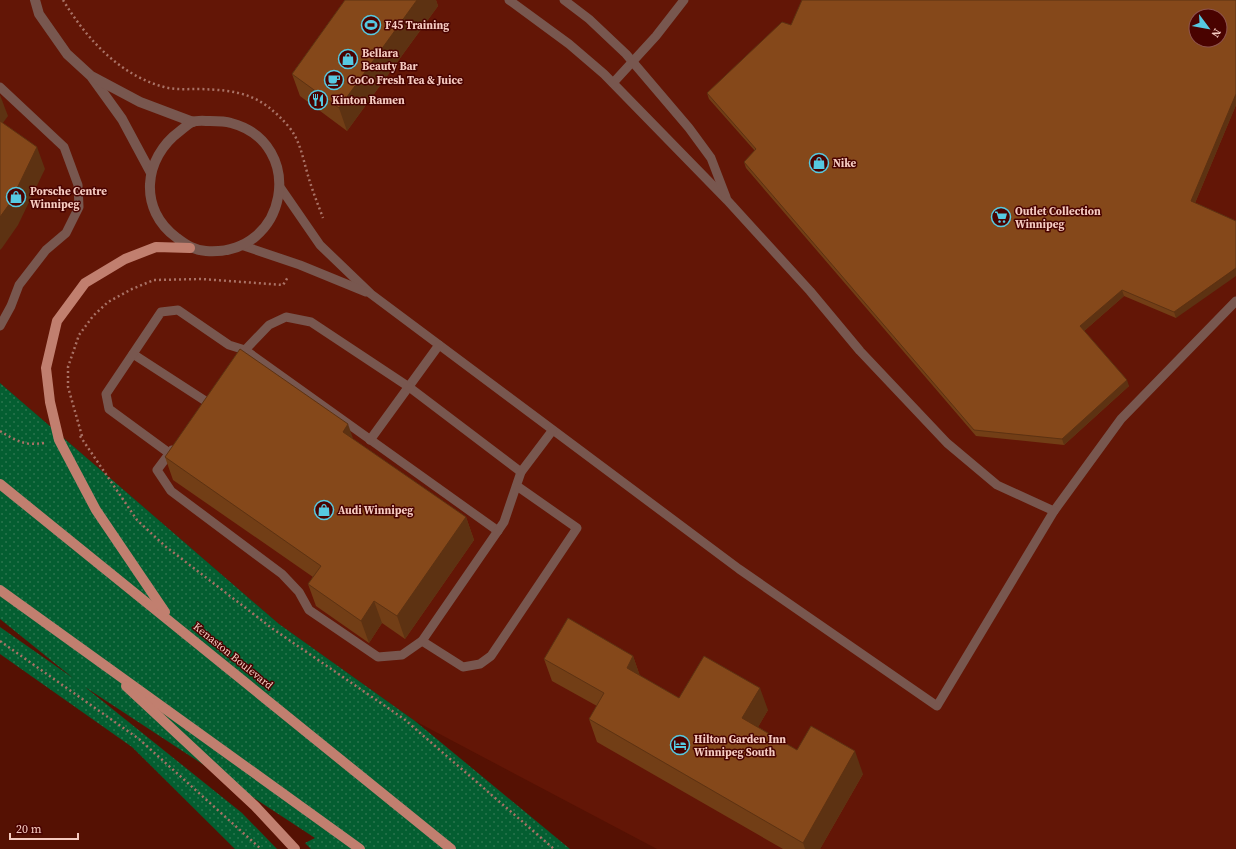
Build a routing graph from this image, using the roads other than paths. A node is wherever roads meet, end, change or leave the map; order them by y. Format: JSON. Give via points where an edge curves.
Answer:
{"nodes":[{"id":1,"x":35,"y":0,"type":"edge"},
{"id":2,"x":509,"y":0,"type":"edge"},
{"id":3,"x":564,"y":0,"type":"edge"},
{"id":4,"x":684,"y":0,"type":"edge"},
{"id":5,"x":633,"y":62,"type":"junction"},
{"id":6,"x":91,"y":76,"type":"junction"},
{"id":7,"x":612,"y":83,"type":"junction"},
{"id":8,"x":0,"y":87,"type":"edge"},
{"id":9,"x":193,"y":122,"type":"junction"},
{"id":10,"x":151,"y":173,"type":"junction"},
{"id":11,"x":280,"y":187,"type":"junction"},
{"id":12,"x":727,"y":200,"type":"junction"},
{"id":13,"x":240,"y":246,"type":"junction"},
{"id":14,"x":190,"y":248,"type":"junction"},
{"id":15,"x":371,"y":294,"type":"junction"},
{"id":16,"x":1236,"y":301,"type":"edge"},
{"id":17,"x":0,"y":326,"type":"edge"},
{"id":18,"x":439,"y":345,"type":"junction"},
{"id":19,"x":245,"y":350,"type":"junction"},
{"id":20,"x":133,"y":354,"type":"junction"},
{"id":21,"x":232,"y":367,"type":"edge"},
{"id":22,"x":408,"y":387,"type":"junction"},
{"id":23,"x":207,"y":402,"type":"edge"},
{"id":24,"x":552,"y":431,"type":"junction"},
{"id":25,"x":370,"y":440,"type":"junction"},
{"id":26,"x":179,"y":441,"type":"edge"},
{"id":27,"x":169,"y":454,"type":"junction"},
{"id":28,"x":521,"y":472,"type":"junction"},
{"id":29,"x":0,"y":484,"type":"edge"},
{"id":30,"x":516,"y":486,"type":"junction"},
{"id":31,"x":1054,"y":512,"type":"junction"},
{"id":32,"x":498,"y":531,"type":"junction"},
{"id":33,"x":0,"y":590,"type":"edge"},
{"id":34,"x":170,"y":620,"type":"junction"},
{"id":35,"x":422,"y":641,"type":"junction"},
{"id":36,"x":93,"y":656,"type":"junction"},
{"id":37,"x":295,"y":849,"type":"edge"},
{"id":38,"x":360,"y":849,"type":"edge"},
{"id":39,"x":450,"y":849,"type":"edge"}],
"edges":[{"from":1,"to":6,"type":"street","via":[[39,14],[67,54]]},
{"from":2,"to":7,"type":"lane","via":[[569,44]]},
{"from":3,"to":5,"type":"lane","via":[[589,19]]},
{"from":4,"to":5,"type":"lane"},
{"from":5,"to":7,"type":"lane"},
{"from":5,"to":12,"type":"lane","via":[[711,158]]},
{"from":6,"to":9,"type":"street","via":[[140,102]]},
{"from":6,"to":10,"type":"street","via":[[123,121]]},
{"from":7,"to":12,"type":"lane"},
{"from":8,"to":17,"type":"lane","via":[[64,146],[78,185],[79,207],[66,233],[46,250],[19,285]]},
{"from":9,"to":10,"type":"street","via":[[172,137],[158,153]]},
{"from":9,"to":11,"type":"street","via":[[231,122],[250,131],[267,146],[277,165]]},
{"from":10,"to":14,"type":"street","via":[[150,194],[156,214],[167,231]]},
{"from":11,"to":13,"type":"street","via":[[276,209],[266,228]]},
{"from":11,"to":15,"type":"lane","via":[[320,245]]},
{"from":12,"to":31,"type":"lane","via":[[810,291],[860,351],[947,443],[997,485]]},
{"from":13,"to":14,"type":"street","via":[[228,250],[206,251]]},
{"from":13,"to":15,"type":"lane","via":[[300,265]]},
{"from":14,"to":34,"type":"main road","via":[[156,247],[125,258],[85,282],[58,321],[46,368],[50,402],[59,440],[96,510]]},
{"from":15,"to":18,"type":"lane"},
{"from":16,"to":31,"type":"lane","via":[[1121,419]]},
{"from":18,"to":22,"type":"lane"},
{"from":18,"to":24,"type":"lane"},
{"from":19,"to":20,"type":"lane","via":[[229,345],[178,310],[161,312]]},
{"from":19,"to":21,"type":"lane"},
{"from":19,"to":22,"type":"lane","via":[[269,325],[286,316],[305,320]]},
{"from":19,"to":25,"type":"lane"},
{"from":20,"to":23,"type":"lane"},
{"from":20,"to":27,"type":"lane","via":[[106,394],[109,409]]},
{"from":22,"to":25,"type":"lane"},
{"from":22,"to":28,"type":"lane"},
{"from":24,"to":28,"type":"lane"},
{"from":24,"to":31,"type":"lane","via":[[739,569],[937,706]]},
{"from":25,"to":32,"type":"lane"},
{"from":26,"to":27,"type":"lane"},
{"from":27,"to":35,"type":"lane","via":[[157,470],[170,491],[282,574],[300,592],[309,610],[378,657],[402,655]]},
{"from":28,"to":30,"type":"lane"},
{"from":29,"to":34,"type":"main road","name":"Kenaston Boulevard"},
{"from":30,"to":32,"type":"lane","via":[[504,522]]},
{"from":30,"to":35,"type":"lane","via":[[577,528],[491,656],[480,664],[463,667]]},
{"from":32,"to":35,"type":"lane"},
{"from":33,"to":36,"type":"main road"},
{"from":34,"to":39,"type":"main road","name":"Kenaston Boulevard"},
{"from":36,"to":37,"type":"main road","via":[[255,806]]},
{"from":36,"to":38,"type":"main road"}]}
